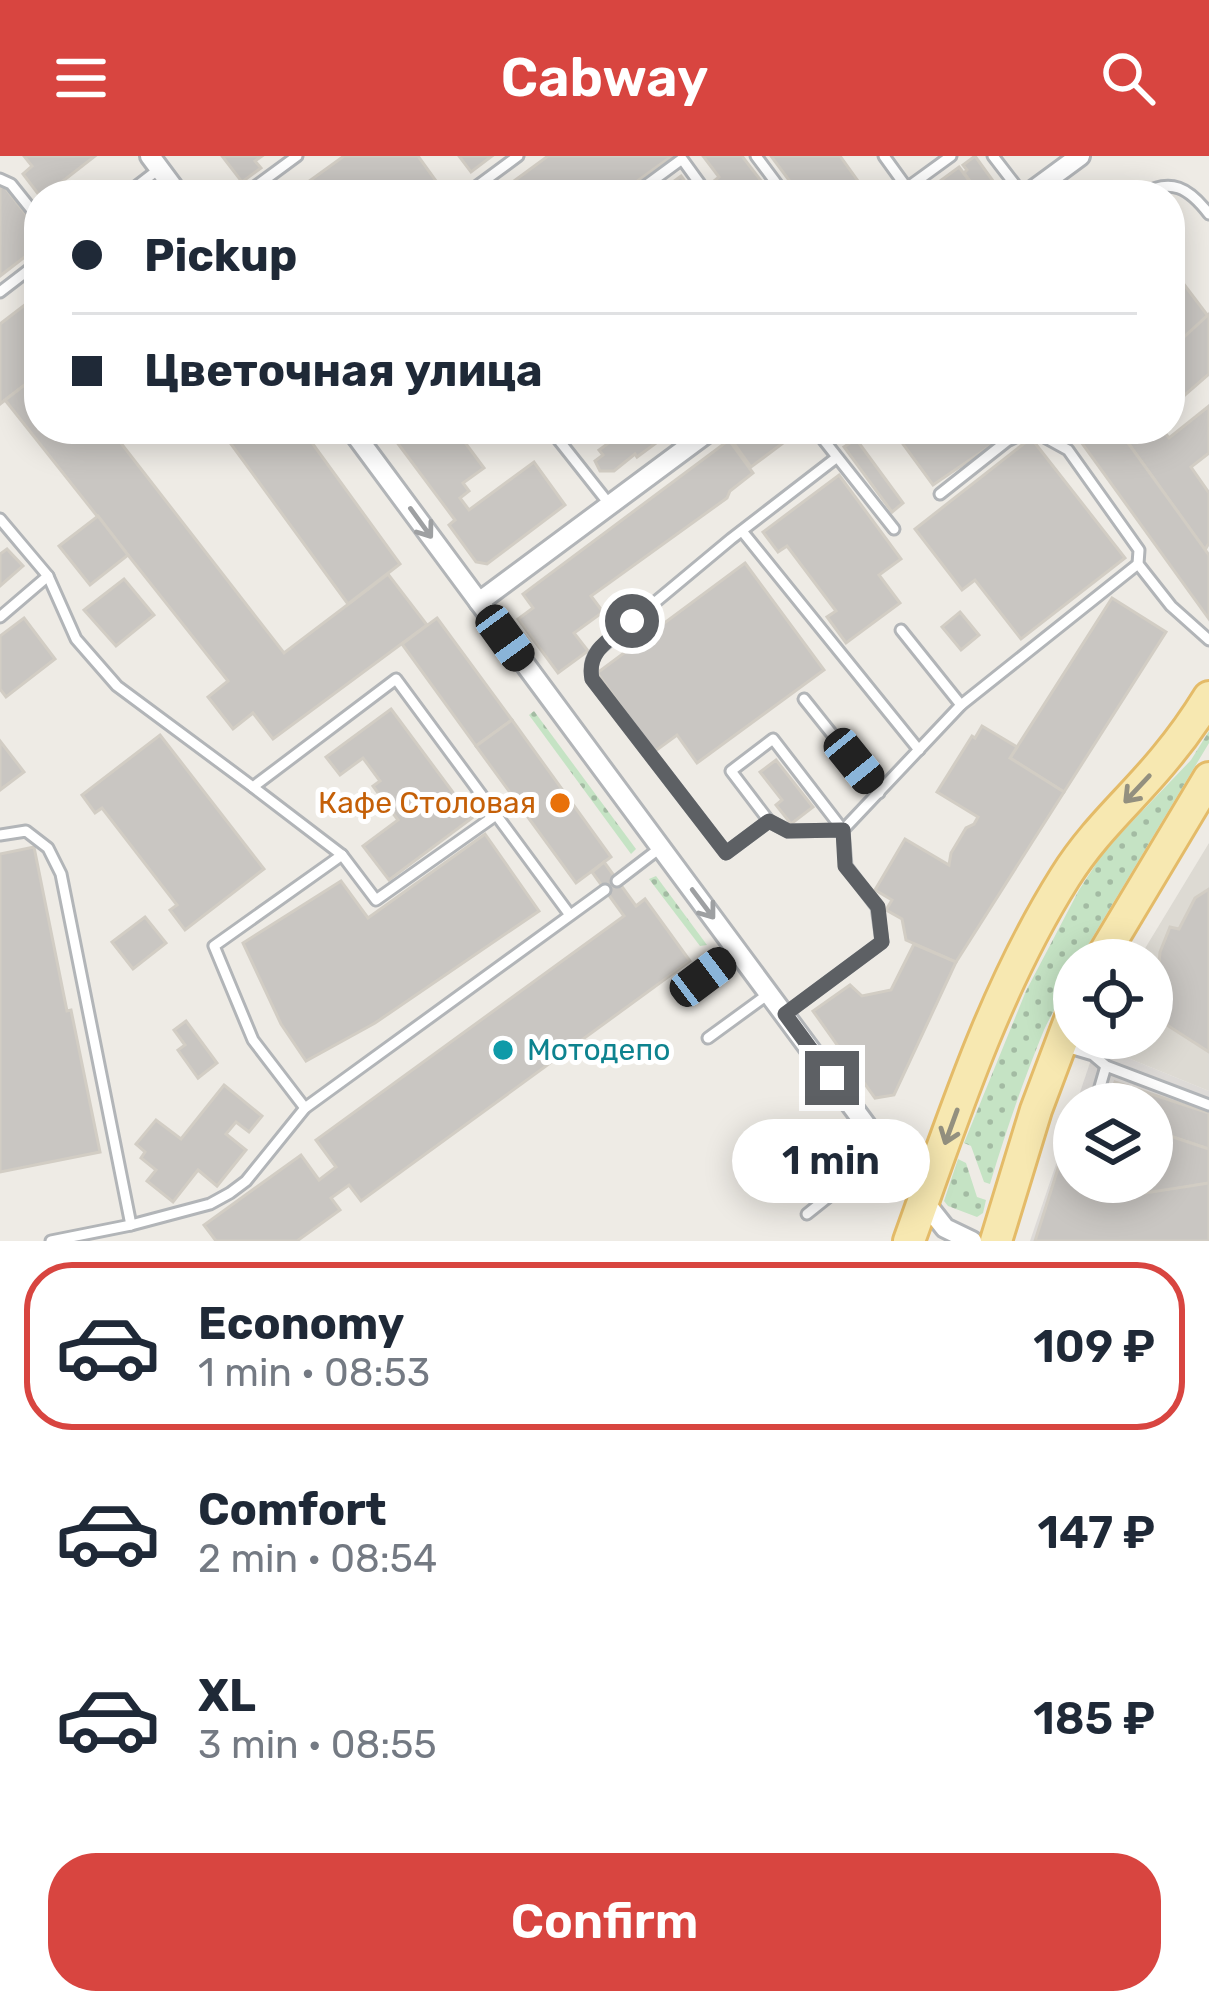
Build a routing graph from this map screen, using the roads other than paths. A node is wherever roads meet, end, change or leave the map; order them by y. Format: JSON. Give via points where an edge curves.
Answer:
{"nodes":[{"id":1,"x":297,"y":156,"type":"edge"},
{"id":2,"x":518,"y":156,"type":"edge"},
{"id":3,"x":950,"y":156,"type":"edge"},
{"id":4,"x":993,"y":156,"type":"edge"},
{"id":5,"x":1080,"y":156,"type":"edge"},
{"id":6,"x":0,"y":179,"type":"edge"},
{"id":7,"x":264,"y":180,"type":"edge"},
{"id":8,"x":485,"y":180,"type":"edge"},
{"id":9,"x":653,"y":180,"type":"edge"},
{"id":10,"x":697,"y":180,"type":"edge"},
{"id":11,"x":919,"y":180,"type":"edge"},
{"id":12,"x":1016,"y":180,"type":"edge"},
{"id":13,"x":1048,"y":180,"type":"edge"},
{"id":14,"x":1185,"y":190,"type":"edge"},
{"id":15,"x":24,"y":200,"type":"edge"},
{"id":16,"x":1209,"y":214,"type":"edge"},
{"id":17,"x":24,"y":274,"type":"edge"},
{"id":18,"x":0,"y":292,"type":"edge"},
{"id":19,"x":362,"y":444,"type":"edge"},
{"id":20,"x":562,"y":444,"type":"edge"},
{"id":21,"x":692,"y":444,"type":"edge"},
{"id":22,"x":826,"y":444,"type":"edge"},
{"id":23,"x":1003,"y":444,"type":"edge"},
{"id":24,"x":1057,"y":444,"type":"edge"},
{"id":25,"x":836,"y":458,"type":"junction"},
{"id":26,"x":940,"y":494,"type":"dead end"},
{"id":27,"x":610,"y":505,"type":"junction"},
{"id":28,"x":0,"y":519,"type":"edge"},
{"id":29,"x":894,"y":529,"type":"dead end"},
{"id":30,"x":742,"y":531,"type":"junction"},
{"id":31,"x":1138,"y":565,"type":"junction"},
{"id":32,"x":48,"y":576,"type":"junction"},
{"id":33,"x":479,"y":602,"type":"junction"},
{"id":34,"x":0,"y":617,"type":"edge"},
{"id":35,"x":901,"y":630,"type":"dead end"},
{"id":36,"x":1209,"y":640,"type":"edge"},
{"id":37,"x":1209,"y":697,"type":"edge"},
{"id":38,"x":804,"y":699,"type":"dead end"},
{"id":39,"x":961,"y":705,"type":"junction"},
{"id":40,"x":919,"y":750,"type":"junction"},
{"id":41,"x":1209,"y":778,"type":"edge"},
{"id":42,"x":253,"y":787,"type":"junction"},
{"id":43,"x":879,"y":793,"type":"junction"},
{"id":44,"x":496,"y":815,"type":"junction"},
{"id":45,"x":769,"y":821,"type":"junction"},
{"id":46,"x":843,"y":830,"type":"junction"},
{"id":47,"x":0,"y":835,"type":"edge"},
{"id":48,"x":660,"y":848,"type":"junction"},
{"id":49,"x":342,"y":855,"type":"junction"},
{"id":50,"x":617,"y":880,"type":"dead end"},
{"id":51,"x":605,"y":890,"type":"dead end"},
{"id":52,"x":570,"y":915,"type":"junction"},
{"id":53,"x":1113,"y":939,"type":"edge"},
{"id":54,"x":738,"y":951,"type":"junction"},
{"id":55,"x":703,"y":977,"type":"dead end"},
{"id":56,"x":769,"y":993,"type":"junction"},
{"id":57,"x":785,"y":1014,"type":"junction"},
{"id":58,"x":708,"y":1038,"type":"dead end"},
{"id":59,"x":1055,"y":1059,"type":"edge"},
{"id":60,"x":1098,"y":1059,"type":"edge"},
{"id":61,"x":1106,"y":1066,"type":"junction"},
{"id":62,"x":1101,"y":1083,"type":"edge"},
{"id":63,"x":1209,"y":1105,"type":"edge"},
{"id":64,"x":305,"y":1108,"type":"junction"},
{"id":65,"x":886,"y":1151,"type":"junction"},
{"id":66,"x":923,"y":1201,"type":"junction"},
{"id":67,"x":807,"y":1214,"type":"dead end"},
{"id":68,"x":131,"y":1225,"type":"junction"},
{"id":69,"x":51,"y":1241,"type":"edge"},
{"id":70,"x":909,"y":1241,"type":"edge"},
{"id":71,"x":971,"y":1241,"type":"edge"},
{"id":72,"x":996,"y":1241,"type":"edge"}],
"edges":[{"from":1,"to":7,"type":"lane"},
{"from":2,"to":8,"type":"lane"},
{"from":3,"to":11,"type":"lane"},
{"from":4,"to":12,"type":"lane"},
{"from":5,"to":13,"type":"street"},
{"from":6,"to":15,"type":"lane"},
{"from":9,"to":10,"type":"lane","via":[[682,159]]},
{"from":14,"to":16,"type":"lane"},
{"from":17,"to":18,"type":"lane"},
{"from":19,"to":33,"type":"street","one_way":true},
{"from":20,"to":27,"type":"lane"},
{"from":21,"to":27,"type":"street"},
{"from":22,"to":25,"type":"lane"},
{"from":23,"to":26,"type":"lane"},
{"from":24,"to":31,"type":"lane","via":[[1139,550]]},
{"from":25,"to":29,"type":"lane"},
{"from":25,"to":30,"type":"lane"},
{"from":27,"to":33,"type":"street"},
{"from":28,"to":32,"type":"lane"},
{"from":30,"to":40,"type":"lane"},
{"from":30,"to":45,"type":"lane","via":[[599,649],[590,668],[726,853]]},
{"from":31,"to":36,"type":"lane"},
{"from":31,"to":39,"type":"lane"},
{"from":32,"to":34,"type":"lane"},
{"from":32,"to":42,"type":"lane","via":[[76,639],[117,686]]},
{"from":33,"to":48,"type":"street"},
{"from":35,"to":39,"type":"lane"},
{"from":37,"to":66,"type":"main road","one_way":true,"via":[[1062,881],[1009,981]]},
{"from":38,"to":43,"type":"lane"},
{"from":39,"to":40,"type":"lane"},
{"from":40,"to":43,"type":"lane"},
{"from":41,"to":53,"type":"main road"},
{"from":42,"to":44,"type":"lane","via":[[396,680]]},
{"from":42,"to":49,"type":"lane"},
{"from":43,"to":46,"type":"lane"},
{"from":44,"to":49,"type":"lane","via":[[376,900]]},
{"from":44,"to":52,"type":"lane"},
{"from":45,"to":46,"type":"lane","via":[[788,831]]},
{"from":45,"to":46,"type":"lane","via":[[730,771],[773,740]]},
{"from":46,"to":57,"type":"lane","via":[[845,866],[878,907],[882,942]]},
{"from":47,"to":68,"type":"lane","via":[[26,831],[48,848],[61,874]]},
{"from":48,"to":50,"type":"lane"},
{"from":48,"to":54,"type":"street","one_way":true},
{"from":49,"to":64,"type":"lane","via":[[214,946],[254,1040]]},
{"from":51,"to":52,"type":"lane"},
{"from":52,"to":64,"type":"lane"},
{"from":54,"to":55,"type":"lane"},
{"from":54,"to":56,"type":"street"},
{"from":56,"to":57,"type":"street"},
{"from":56,"to":58,"type":"lane"},
{"from":57,"to":65,"type":"street"},
{"from":59,"to":72,"type":"main road"},
{"from":60,"to":61,"type":"lane"},
{"from":61,"to":62,"type":"lane"},
{"from":61,"to":63,"type":"lane"},
{"from":64,"to":68,"type":"lane","via":[[230,1193]]},
{"from":65,"to":66,"type":"street"},
{"from":65,"to":67,"type":"lane"},
{"from":66,"to":70,"type":"main road"},
{"from":66,"to":71,"type":"street","via":[[945,1228]]},
{"from":68,"to":69,"type":"lane"}]}
